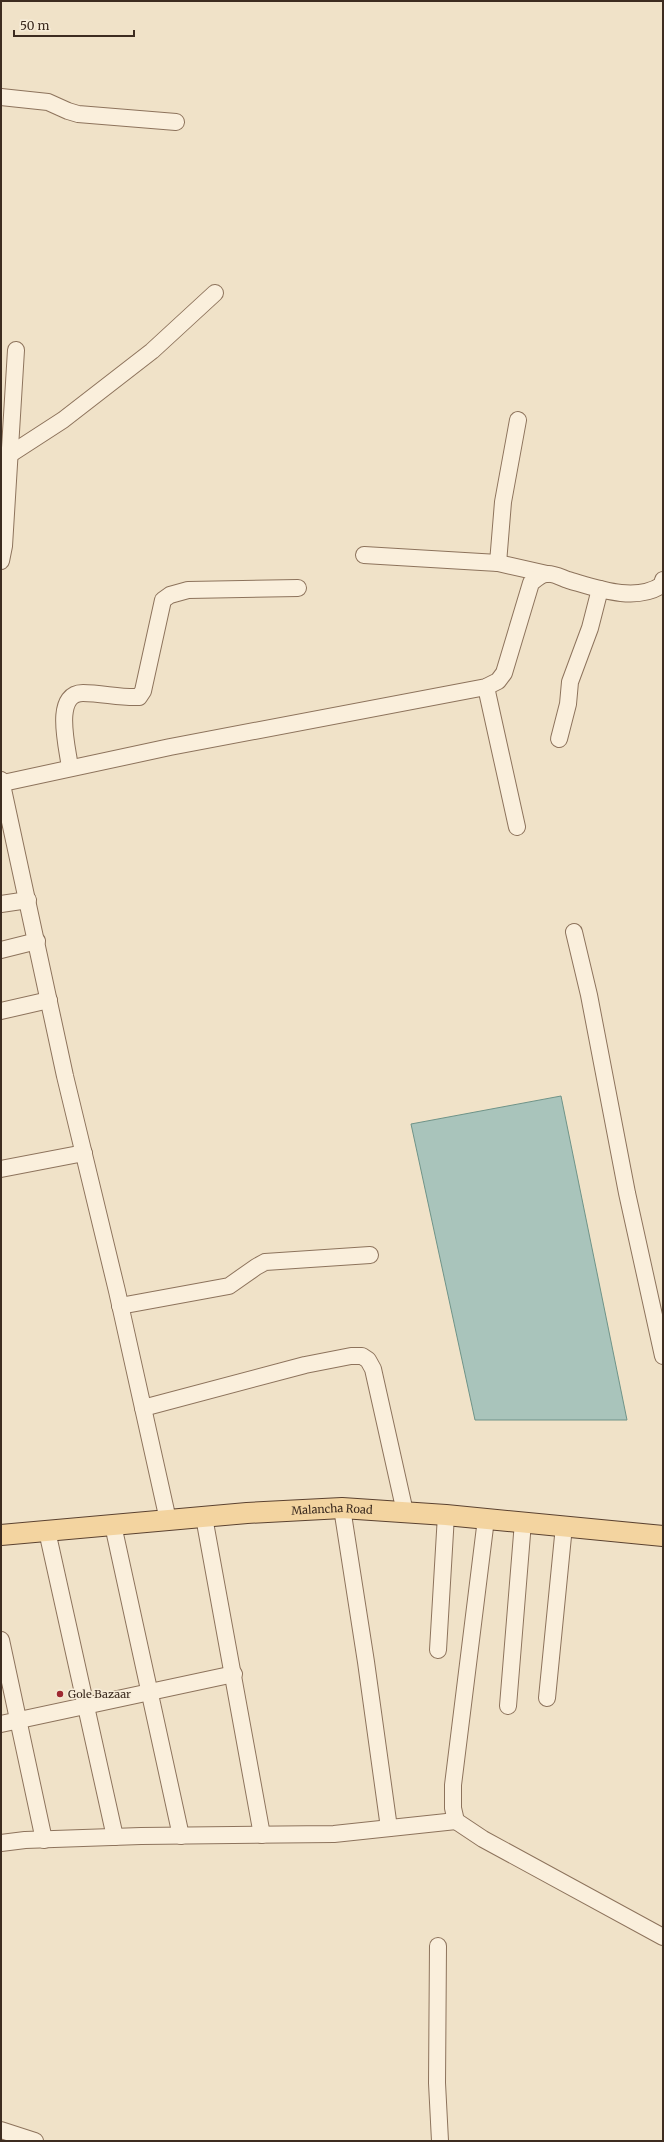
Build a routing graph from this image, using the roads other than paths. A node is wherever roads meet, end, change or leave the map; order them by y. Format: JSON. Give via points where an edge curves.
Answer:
{"nodes":[{"id":1,"x":1,"y":97,"type":"edge"},
{"id":2,"x":176,"y":122,"type":"dead end"},
{"id":3,"x":215,"y":293,"type":"dead end"},
{"id":4,"x":16,"y":350,"type":"dead end"},
{"id":5,"x":518,"y":420,"type":"dead end"},
{"id":6,"x":10,"y":455,"type":"junction"},
{"id":7,"x":364,"y":556,"type":"dead end"},
{"id":8,"x":1,"y":561,"type":"edge"},
{"id":9,"x":498,"y":563,"type":"junction"},
{"id":10,"x":547,"y":574,"type":"junction"},
{"id":11,"x":663,"y":580,"type":"edge"},
{"id":12,"x":298,"y":588,"type":"dead end"},
{"id":13,"x":600,"y":588,"type":"junction"},
{"id":14,"x":486,"y":687,"type":"junction"},
{"id":15,"x":559,"y":739,"type":"dead end"},
{"id":16,"x":70,"y":768,"type":"junction"},
{"id":17,"x":2,"y":781,"type":"edge"},
{"id":18,"x":517,"y":827,"type":"dead end"},
{"id":19,"x":28,"y":900,"type":"junction"},
{"id":20,"x":1,"y":904,"type":"edge"},
{"id":21,"x":574,"y":932,"type":"dead end"},
{"id":22,"x":37,"y":941,"type":"junction"},
{"id":23,"x":1,"y":950,"type":"edge"},
{"id":24,"x":49,"y":1000,"type":"junction"},
{"id":25,"x":1,"y":1011,"type":"edge"},
{"id":26,"x":84,"y":1153,"type":"junction"},
{"id":27,"x":1,"y":1169,"type":"edge"},
{"id":28,"x":370,"y":1255,"type":"dead end"},
{"id":29,"x":120,"y":1306,"type":"junction"},
{"id":30,"x":663,"y":1356,"type":"edge"},
{"id":31,"x":143,"y":1408,"type":"junction"},
{"id":32,"x":342,"y":1508,"type":"junction"},
{"id":33,"x":405,"y":1512,"type":"junction"},
{"id":34,"x":446,"y":1515,"type":"junction"},
{"id":35,"x":204,"y":1517,"type":"junction"},
{"id":36,"x":486,"y":1519,"type":"junction"},
{"id":37,"x":168,"y":1520,"type":"junction"},
{"id":38,"x":523,"y":1522,"type":"junction"},
{"id":39,"x":112,"y":1525,"type":"junction"},
{"id":40,"x":564,"y":1526,"type":"junction"},
{"id":41,"x":48,"y":1531,"type":"junction"},
{"id":42,"x":1,"y":1535,"type":"edge"},
{"id":43,"x":663,"y":1536,"type":"edge"},
{"id":44,"x":1,"y":1640,"type":"edge"},
{"id":45,"x":438,"y":1650,"type":"dead end"},
{"id":46,"x":234,"y":1674,"type":"junction"},
{"id":47,"x":150,"y":1692,"type":"junction"},
{"id":48,"x":547,"y":1698,"type":"dead end"},
{"id":49,"x":87,"y":1706,"type":"junction"},
{"id":50,"x":508,"y":1706,"type":"dead end"},
{"id":51,"x":19,"y":1721,"type":"junction"},
{"id":52,"x":1,"y":1724,"type":"edge"},
{"id":53,"x":456,"y":1821,"type":"junction"},
{"id":54,"x":389,"y":1828,"type":"junction"},
{"id":55,"x":262,"y":1835,"type":"junction"},
{"id":56,"x":181,"y":1836,"type":"junction"},
{"id":57,"x":116,"y":1837,"type":"junction"},
{"id":58,"x":44,"y":1840,"type":"junction"},
{"id":59,"x":1,"y":1843,"type":"edge"},
{"id":60,"x":663,"y":1937,"type":"edge"},
{"id":61,"x":438,"y":1946,"type":"dead end"},
{"id":62,"x":1,"y":2130,"type":"edge"},
{"id":63,"x":35,"y":2141,"type":"edge"},
{"id":64,"x":440,"y":2141,"type":"edge"}],
"edges":[{"from":1,"to":2,"type":"street","via":[[48,102],[78,114]]},
{"from":3,"to":6,"type":"street","via":[[152,350],[63,420]]},
{"from":4,"to":6,"type":"street"},
{"from":5,"to":9,"type":"street","via":[[503,502]]},
{"from":6,"to":8,"type":"street"},
{"from":7,"to":9,"type":"street"},
{"from":9,"to":10,"type":"street"},
{"from":10,"to":13,"type":"street"},
{"from":10,"to":14,"type":"street","via":[[531,583],[504,673],[498,681]]},
{"from":11,"to":13,"type":"street","via":[[662,585],[654,590],[638,593]]},
{"from":12,"to":16,"type":"street","via":[[188,590],[170,595],[163,600],[143,691],[139,697],[74,693],[67,700],[64,722]]},
{"from":13,"to":15,"type":"street","via":[[590,628],[570,682],[568,704]]},
{"from":14,"to":16,"type":"street","via":[[170,746]]},
{"from":14,"to":18,"type":"street"},
{"from":16,"to":17,"type":"street"},
{"from":17,"to":19,"type":"street"},
{"from":19,"to":20,"type":"street"},
{"from":19,"to":22,"type":"street"},
{"from":21,"to":30,"type":"street"},
{"from":22,"to":23,"type":"street"},
{"from":22,"to":24,"type":"street"},
{"from":24,"to":25,"type":"street"},
{"from":24,"to":26,"type":"street"},
{"from":26,"to":27,"type":"street"},
{"from":26,"to":29,"type":"street"},
{"from":28,"to":29,"type":"street","via":[[265,1262],[229,1286]]},
{"from":29,"to":31,"type":"street"},
{"from":31,"to":33,"type":"street","via":[[305,1365],[362,1356],[373,1369]]},
{"from":31,"to":37,"type":"street"},
{"from":32,"to":33,"type":"main road","name":"Malancha Road"},
{"from":32,"to":35,"type":"main road","name":"Malancha Road"},
{"from":32,"to":54,"type":"street"},
{"from":33,"to":34,"type":"main road","name":"Malancha Road"},
{"from":34,"to":36,"type":"main road","name":"Malancha Road"},
{"from":34,"to":45,"type":"street"},
{"from":35,"to":37,"type":"main road","name":"Malancha Road"},
{"from":35,"to":46,"type":"street"},
{"from":36,"to":38,"type":"main road","name":"Malancha Road"},
{"from":36,"to":53,"type":"street","via":[[454,1778],[453,1808]]},
{"from":37,"to":39,"type":"main road","name":"Malancha Road"},
{"from":38,"to":40,"type":"main road","name":"Malancha Road"},
{"from":38,"to":50,"type":"street"},
{"from":39,"to":41,"type":"main road","name":"Malancha Road"},
{"from":39,"to":47,"type":"street"},
{"from":40,"to":43,"type":"main road","name":"Malancha Road"},
{"from":40,"to":48,"type":"street"},
{"from":41,"to":42,"type":"main road","name":"Malancha Road"},
{"from":41,"to":49,"type":"street"},
{"from":44,"to":51,"type":"street"},
{"from":46,"to":47,"type":"street"},
{"from":46,"to":55,"type":"street"},
{"from":47,"to":49,"type":"street"},
{"from":47,"to":56,"type":"street"},
{"from":49,"to":51,"type":"street"},
{"from":49,"to":57,"type":"street"},
{"from":51,"to":52,"type":"street"},
{"from":51,"to":58,"type":"street"},
{"from":53,"to":54,"type":"street"},
{"from":53,"to":60,"type":"street"},
{"from":54,"to":55,"type":"street","via":[[334,1834]]},
{"from":55,"to":56,"type":"street"},
{"from":56,"to":57,"type":"street"},
{"from":57,"to":58,"type":"street"},
{"from":58,"to":59,"type":"street"},
{"from":61,"to":64,"type":"street","via":[[437,2083]]},
{"from":62,"to":63,"type":"street"}]}
